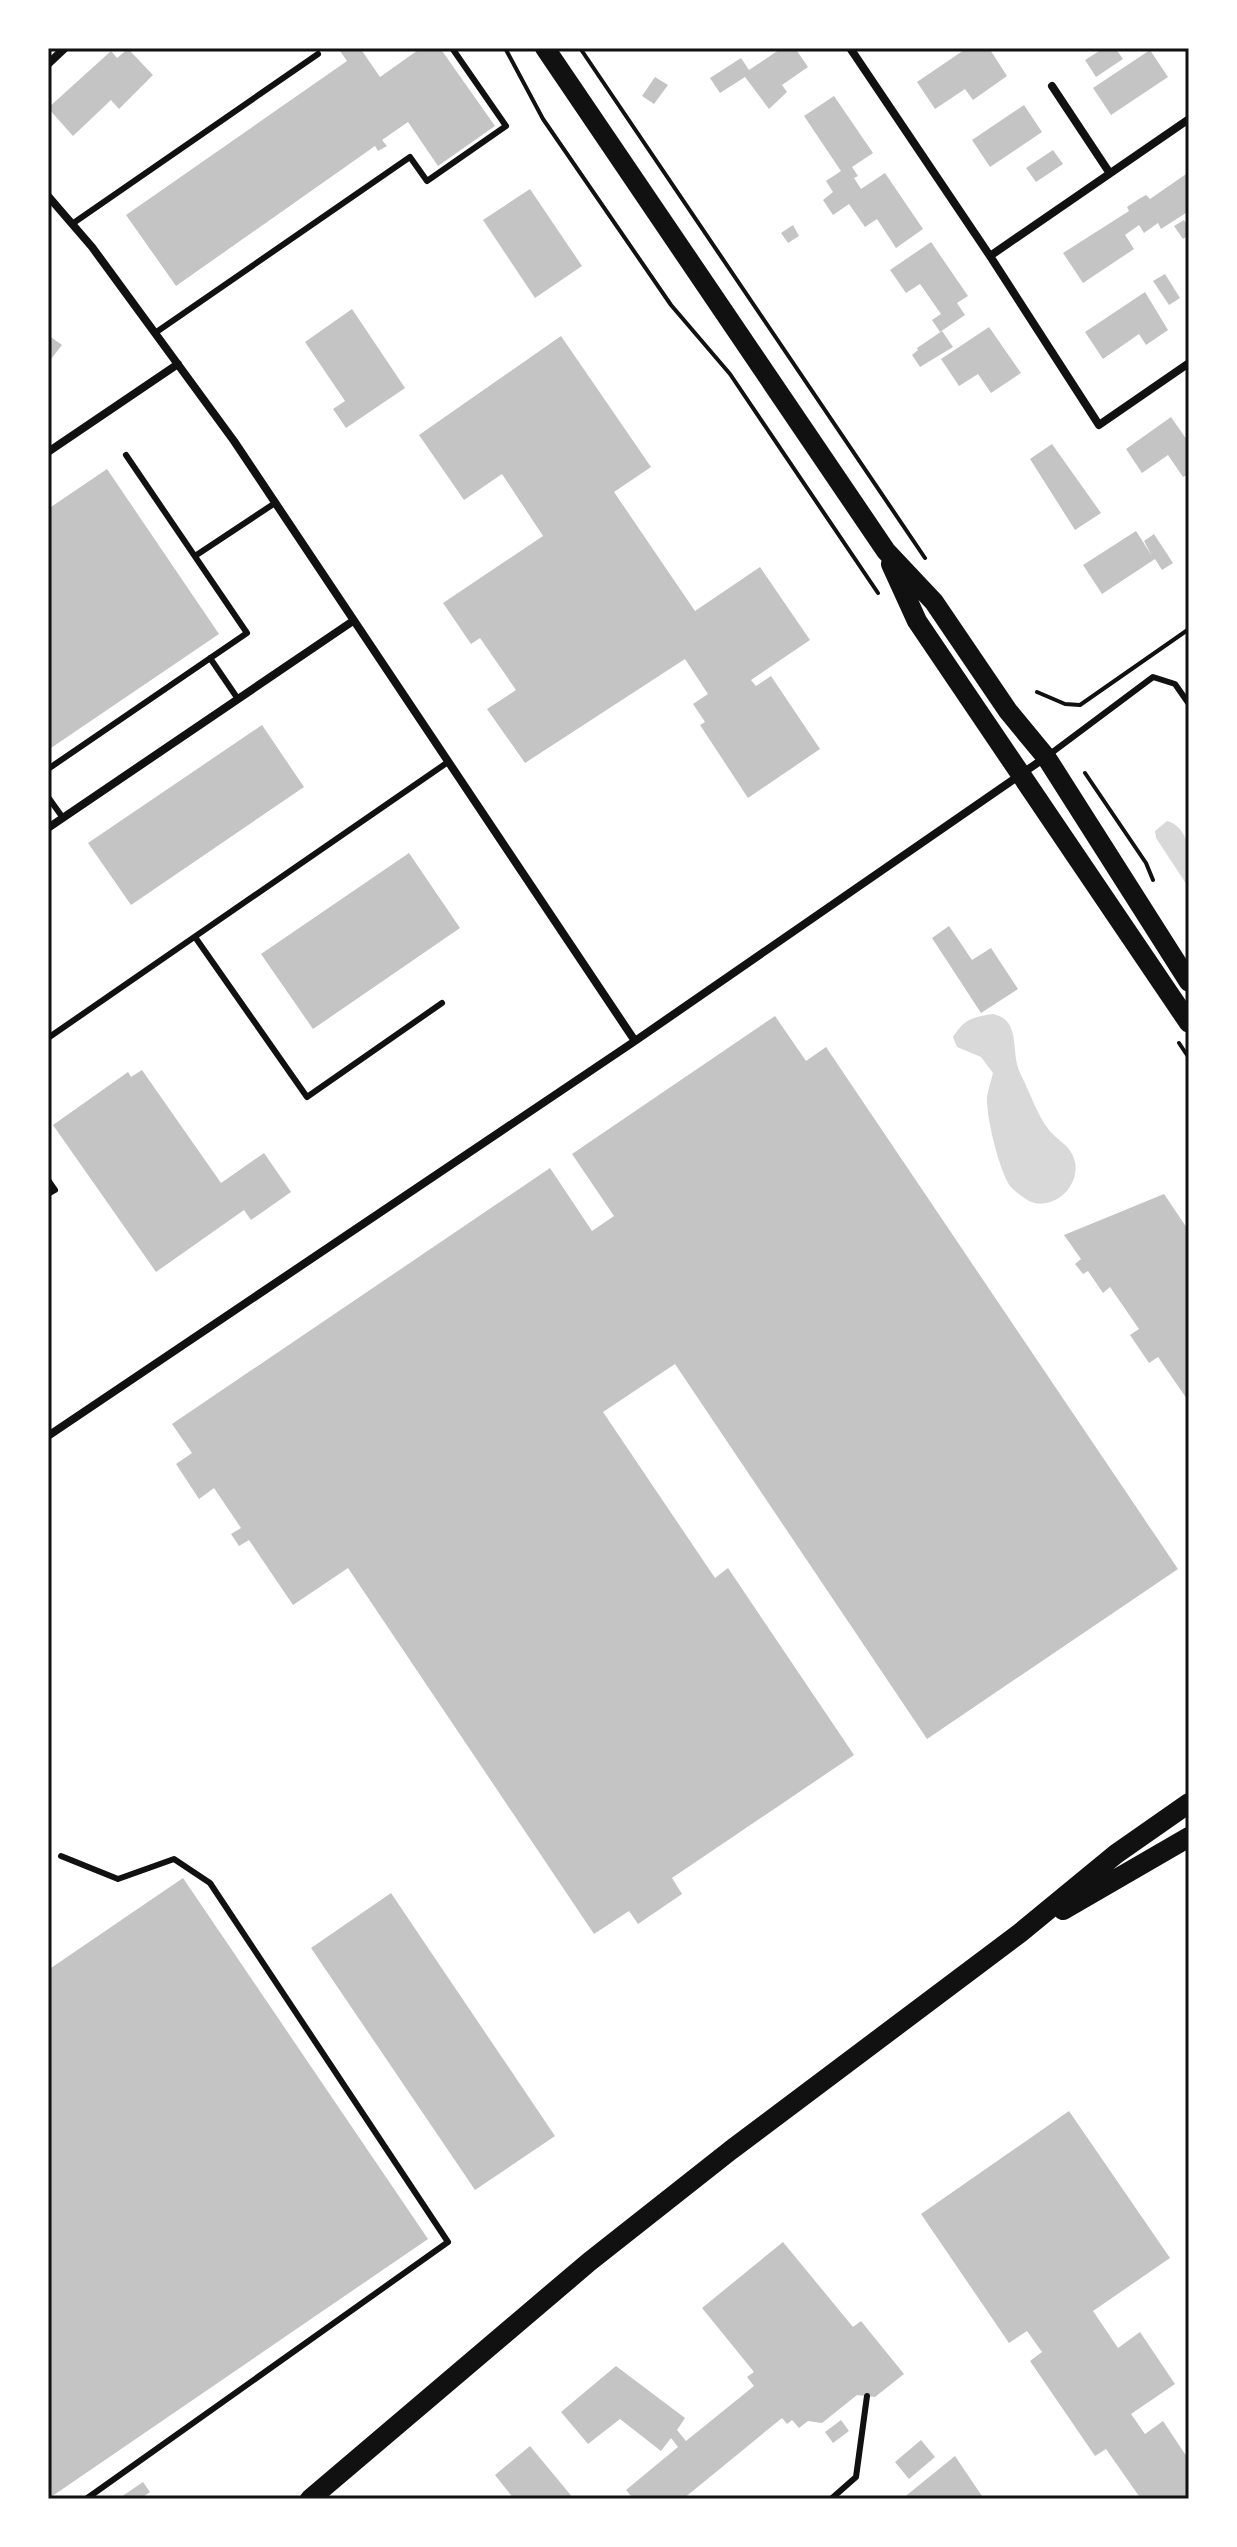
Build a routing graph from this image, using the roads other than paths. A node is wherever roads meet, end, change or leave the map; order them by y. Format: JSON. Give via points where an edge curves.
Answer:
{"nodes":[{"id":1,"x":65,"y":48,"type":"edge"},
{"id":2,"x":452,"y":48,"type":"edge"},
{"id":3,"x":545,"y":48,"type":"edge"},
{"id":4,"x":850,"y":48,"type":"edge"},
{"id":5,"x":318,"y":54,"type":"dead end"},
{"id":6,"x":48,"y":64,"type":"edge"},
{"id":7,"x":1052,"y":86,"type":"dead end"},
{"id":8,"x":1189,"y":119,"type":"edge"},
{"id":9,"x":1109,"y":172,"type":"junction"},
{"id":10,"x":48,"y":196,"type":"edge"},
{"id":11,"x":72,"y":224,"type":"junction"},
{"id":12,"x":990,"y":256,"type":"junction"},
{"id":13,"x":155,"y":333,"type":"junction"},
{"id":14,"x":1189,"y":363,"type":"edge"},
{"id":15,"x":178,"y":364,"type":"junction"},
{"id":16,"x":48,"y":452,"type":"edge"},
{"id":17,"x":126,"y":455,"type":"dead end"},
{"id":18,"x":275,"y":503,"type":"junction"},
{"id":19,"x":886,"y":551,"type":"junction"},
{"id":20,"x":195,"y":556,"type":"junction"},
{"id":21,"x":353,"y":621,"type":"junction"},
{"id":22,"x":210,"y":658,"type":"junction"},
{"id":23,"x":1186,"y":692,"type":"edge"},
{"id":24,"x":238,"y":699,"type":"junction"},
{"id":25,"x":1189,"y":704,"type":"edge"},
{"id":26,"x":1046,"y":757,"type":"junction"},
{"id":27,"x":448,"y":762,"type":"junction"},
{"id":28,"x":48,"y":769,"type":"edge"},
{"id":29,"x":1021,"y":774,"type":"junction"},
{"id":30,"x":48,"y":797,"type":"edge"},
{"id":31,"x":63,"y":818,"type":"junction"},
{"id":32,"x":48,"y":828,"type":"edge"},
{"id":33,"x":195,"y":937,"type":"junction"},
{"id":34,"x":1189,"y":982,"type":"edge"},
{"id":35,"x":442,"y":1003,"type":"dead end"},
{"id":36,"x":1182,"y":1030,"type":"edge"},
{"id":37,"x":48,"y":1038,"type":"edge"},
{"id":38,"x":635,"y":1041,"type":"junction"},
{"id":39,"x":48,"y":1180,"type":"edge"},
{"id":40,"x":48,"y":1194,"type":"edge"},
{"id":41,"x":48,"y":1436,"type":"edge"},
{"id":42,"x":1189,"y":1803,"type":"edge"},
{"id":43,"x":1189,"y":1837,"type":"edge"},
{"id":44,"x":61,"y":1856,"type":"dead end"},
{"id":45,"x":1020,"y":1933,"type":"junction"},
{"id":46,"x":867,"y":2396,"type":"dead end"},
{"id":47,"x":312,"y":2498,"type":"edge"},
{"id":48,"x":86,"y":2499,"type":"edge"},
{"id":49,"x":831,"y":2499,"type":"edge"}],
"edges":[{"from":1,"to":6,"type":"street"},
{"from":2,"to":13,"type":"lane","via":[[506,126],[427,181],[410,157]]},
{"from":3,"to":19,"type":"main road"},
{"from":4,"to":12,"type":"street"},
{"from":5,"to":11,"type":"lane"},
{"from":7,"to":9,"type":"street"},
{"from":8,"to":9,"type":"street"},
{"from":9,"to":12,"type":"street"},
{"from":10,"to":11,"type":"street"},
{"from":11,"to":13,"type":"street"},
{"from":12,"to":14,"type":"street","via":[[1099,425]]},
{"from":13,"to":15,"type":"street"},
{"from":15,"to":16,"type":"street"},
{"from":15,"to":18,"type":"street"},
{"from":17,"to":20,"type":"lane"},
{"from":18,"to":20,"type":"lane"},
{"from":18,"to":21,"type":"street"},
{"from":19,"to":26,"type":"main road","via":[[934,602]]},
{"from":19,"to":29,"type":"main road","via":[[917,621]]},
{"from":20,"to":22,"type":"lane","via":[[247,633]]},
{"from":21,"to":24,"type":"street"},
{"from":21,"to":27,"type":"street"},
{"from":22,"to":24,"type":"lane"},
{"from":22,"to":28,"type":"lane"},
{"from":23,"to":25,"type":"lane"},
{"from":23,"to":26,"type":"lane","via":[[1153,677]]},
{"from":24,"to":31,"type":"street"},
{"from":26,"to":29,"type":"street"},
{"from":26,"to":34,"type":"main road"},
{"from":27,"to":33,"type":"lane"},
{"from":27,"to":38,"type":"street"},
{"from":29,"to":36,"type":"main road"},
{"from":29,"to":38,"type":"street"},
{"from":30,"to":31,"type":"lane"},
{"from":31,"to":32,"type":"street"},
{"from":33,"to":35,"type":"lane","via":[[307,1097]]},
{"from":33,"to":37,"type":"lane"},
{"from":38,"to":41,"type":"street"},
{"from":39,"to":40,"type":"lane","via":[[55,1190]]},
{"from":42,"to":45,"type":"main road","via":[[1116,1854]]},
{"from":43,"to":45,"type":"main road"},
{"from":44,"to":48,"type":"lane","via":[[118,1879],[174,1859],[210,1883],[448,2242]]},
{"from":45,"to":47,"type":"main road","via":[[660,2206]]},
{"from":46,"to":49,"type":"lane","via":[[856,2477]]}]}
